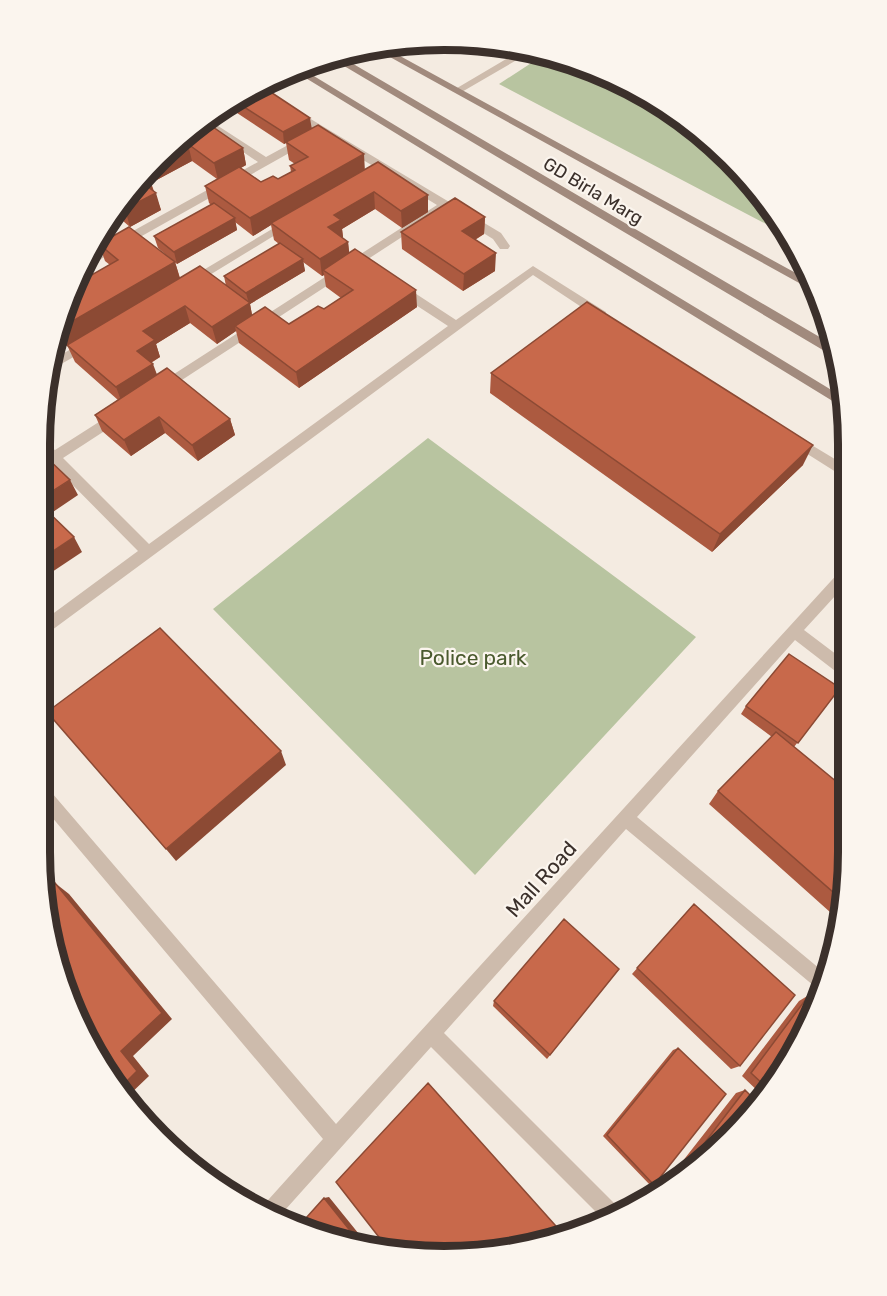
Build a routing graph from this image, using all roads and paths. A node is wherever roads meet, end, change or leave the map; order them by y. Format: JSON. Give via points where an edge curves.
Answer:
{"nodes":[{"id":1,"x":388,"y":54,"type":"edge"},
{"id":2,"x":517,"y":57,"type":"edge"},
{"id":3,"x":344,"y":63,"type":"edge"},
{"id":4,"x":305,"y":75,"type":"edge"},
{"id":5,"x":456,"y":92,"type":"junction"},
{"id":6,"x":284,"y":106,"type":"edge"},
{"id":7,"x":211,"y":126,"type":"edge"},
{"id":8,"x":321,"y":131,"type":"junction"},
{"id":9,"x":266,"y":162,"type":"junction"},
{"id":10,"x":446,"y":204,"type":"junction"},
{"id":11,"x":300,"y":215,"type":"edge"},
{"id":12,"x":504,"y":246,"type":"dead end"},
{"id":13,"x":97,"y":255,"type":"edge"},
{"id":14,"x":387,"y":280,"type":"edge"},
{"id":15,"x":803,"y":282,"type":"edge"},
{"id":16,"x":178,"y":288,"type":"edge"},
{"id":17,"x":614,"y":323,"type":"edge"},
{"id":18,"x":457,"y":326,"type":"junction"},
{"id":19,"x":97,"y":338,"type":"edge"},
{"id":20,"x":825,"y":346,"type":"edge"},
{"id":21,"x":58,"y":361,"type":"edge"},
{"id":22,"x":151,"y":394,"type":"edge"},
{"id":23,"x":835,"y":397,"type":"edge"},
{"id":24,"x":132,"y":407,"type":"edge"},
{"id":25,"x":779,"y":430,"type":"edge"},
{"id":26,"x":50,"y":455,"type":"edge"},
{"id":27,"x":50,"y":458,"type":"edge"},
{"id":28,"x":838,"y":468,"type":"edge"},
{"id":29,"x":148,"y":552,"type":"junction"},
{"id":30,"x":838,"y":583,"type":"edge"},
{"id":31,"x":50,"y":624,"type":"edge"},
{"id":32,"x":795,"y":631,"type":"junction"},
{"id":33,"x":838,"y":664,"type":"edge"},
{"id":34,"x":50,"y":803,"type":"edge"},
{"id":35,"x":626,"y":818,"type":"junction"},
{"id":36,"x":817,"y":978,"type":"edge"},
{"id":37,"x":431,"y":1034,"type":"junction"},
{"id":38,"x":336,"y":1139,"type":"junction"},
{"id":39,"x":273,"y":1208,"type":"edge"},
{"id":40,"x":609,"y":1210,"type":"edge"}],
"edges":[{"from":1,"to":5,"type":"main road","name":"GD Birla Marg"},
{"from":2,"to":5,"type":"street"},
{"from":3,"to":20,"type":"main road","name":"GD Birla Marg"},
{"from":4,"to":23,"type":"main road"},
{"from":5,"to":15,"type":"main road","name":"GD Birla Marg"},
{"from":6,"to":8,"type":"street"},
{"from":7,"to":9,"type":"street"},
{"from":8,"to":9,"type":"street"},
{"from":8,"to":10,"type":"street","via":[[376,169]]},
{"from":9,"to":13,"type":"street"},
{"from":10,"to":12,"type":"street","via":[[497,236]]},
{"from":10,"to":22,"type":"street","via":[[363,264]]},
{"from":11,"to":16,"type":"street"},
{"from":14,"to":18,"type":"street"},
{"from":17,"to":18,"type":"street","via":[[533,270]]},
{"from":18,"to":29,"type":"street"},
{"from":19,"to":21,"type":"street"},
{"from":24,"to":26,"type":"street"},
{"from":25,"to":28,"type":"street"},
{"from":27,"to":29,"type":"street"},
{"from":29,"to":31,"type":"street"},
{"from":30,"to":32,"type":"street","name":"Mall Road"},
{"from":32,"to":33,"type":"street"},
{"from":32,"to":35,"type":"street","name":"Mall Road"},
{"from":34,"to":38,"type":"street"},
{"from":35,"to":36,"type":"street"},
{"from":35,"to":37,"type":"street","name":"Mall Road"},
{"from":37,"to":38,"type":"street","name":"Mall Road"},
{"from":37,"to":40,"type":"street"},
{"from":38,"to":39,"type":"street","name":"Mall Road"}]}
